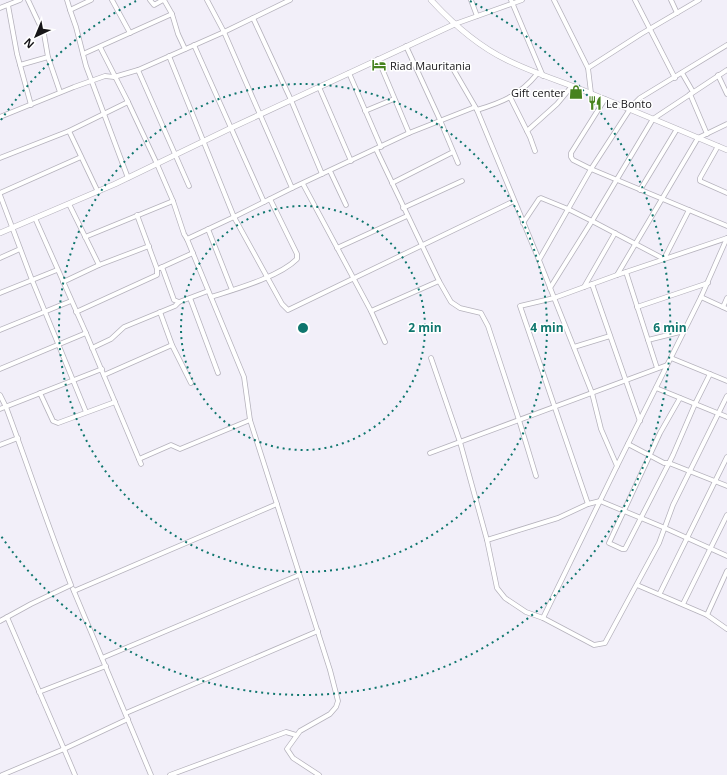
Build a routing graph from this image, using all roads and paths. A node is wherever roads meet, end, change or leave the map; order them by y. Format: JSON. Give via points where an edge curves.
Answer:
{"nodes":[{"id":1,"x":21,"y":0,"type":"edge"},
{"id":2,"x":28,"y":0,"type":"edge"},
{"id":3,"x":67,"y":0,"type":"edge"},
{"id":4,"x":91,"y":0,"type":"edge"},
{"id":5,"x":112,"y":0,"type":"edge"},
{"id":6,"x":150,"y":0,"type":"edge"},
{"id":7,"x":164,"y":0,"type":"edge"},
{"id":8,"x":207,"y":0,"type":"edge"},
{"id":9,"x":290,"y":0,"type":"edge"},
{"id":10,"x":432,"y":0,"type":"edge"},
{"id":11,"x":471,"y":0,"type":"edge"},
{"id":12,"x":522,"y":0,"type":"edge"},
{"id":13,"x":554,"y":0,"type":"edge"},
{"id":14,"x":635,"y":0,"type":"edge"},
{"id":15,"x":671,"y":0,"type":"edge"},
{"id":16,"x":699,"y":0,"type":"edge"},
{"id":17,"x":280,"y":2,"type":"edge"},
{"id":18,"x":512,"y":2,"type":"edge"},
{"id":19,"x":8,"y":5,"type":"junction"},
{"id":20,"x":0,"y":8,"type":"edge"},
{"id":21,"x":70,"y":10,"type":"junction"},
{"id":22,"x":677,"y":13,"type":"junction"},
{"id":23,"x":172,"y":14,"type":"junction"},
{"id":24,"x":478,"y":16,"type":"junction"},
{"id":25,"x":253,"y":18,"type":"junction"},
{"id":26,"x":455,"y":24,"type":"junction"},
{"id":27,"x":649,"y":29,"type":"junction"},
{"id":28,"x":224,"y":32,"type":"junction"},
{"id":29,"x":130,"y":33,"type":"junction"},
{"id":30,"x":194,"y":45,"type":"junction"},
{"id":31,"x":727,"y":45,"type":"edge"},
{"id":32,"x":406,"y":46,"type":"junction"},
{"id":33,"x":100,"y":47,"type":"junction"},
{"id":34,"x":185,"y":49,"type":"junction"},
{"id":35,"x":83,"y":54,"type":"junction"},
{"id":36,"x":48,"y":56,"type":"junction"},
{"id":37,"x":169,"y":56,"type":"junction"},
{"id":38,"x":378,"y":59,"type":"junction"},
{"id":39,"x":20,"y":65,"type":"junction"},
{"id":40,"x":452,"y":67,"type":"dead end"},
{"id":41,"x":588,"y":68,"type":"junction"},
{"id":42,"x":138,"y":70,"type":"junction"},
{"id":43,"x":727,"y":70,"type":"edge"},
{"id":44,"x":349,"y":73,"type":"junction"},
{"id":45,"x":682,"y":73,"type":"junction"},
{"id":46,"x":540,"y":75,"type":"junction"},
{"id":47,"x":718,"y":75,"type":"junction"},
{"id":48,"x":114,"y":77,"type":"junction"},
{"id":49,"x":675,"y":78,"type":"junction"},
{"id":50,"x":91,"y":81,"type":"junction"},
{"id":51,"x":572,"y":86,"type":"junction"},
{"id":52,"x":319,"y":87,"type":"junction"},
{"id":53,"x":60,"y":92,"type":"junction"},
{"id":54,"x":592,"y":93,"type":"junction"},
{"id":55,"x":692,"y":93,"type":"junction"},
{"id":56,"x":727,"y":94,"type":"edge"},
{"id":57,"x":510,"y":97,"type":"junction"},
{"id":58,"x":394,"y":99,"type":"junction"},
{"id":59,"x":605,"y":99,"type":"junction"},
{"id":60,"x":291,"y":100,"type":"junction"},
{"id":61,"x":128,"y":102,"type":"junction"},
{"id":62,"x":31,"y":105,"type":"junction"},
{"id":63,"x":476,"y":109,"type":"junction"},
{"id":64,"x":630,"y":110,"type":"junction"},
{"id":65,"x":365,"y":111,"type":"junction"},
{"id":66,"x":103,"y":113,"type":"junction"},
{"id":67,"x":260,"y":114,"type":"junction"},
{"id":68,"x":0,"y":117,"type":"edge"},
{"id":69,"x":653,"y":119,"type":"junction"},
{"id":70,"x":440,"y":120,"type":"junction"},
{"id":71,"x":727,"y":124,"type":"edge"},
{"id":72,"x":231,"y":128,"type":"junction"},
{"id":73,"x":677,"y":129,"type":"junction"},
{"id":74,"x":69,"y":131,"type":"junction"},
{"id":75,"x":527,"y":131,"type":"junction"},
{"id":76,"x":409,"y":133,"type":"junction"},
{"id":77,"x":707,"y":134,"type":"junction"},
{"id":78,"x":698,"y":138,"type":"junction"},
{"id":79,"x":203,"y":142,"type":"junction"},
{"id":80,"x":718,"y":146,"type":"junction"},
{"id":81,"x":381,"y":147,"type":"junction"},
{"id":82,"x":376,"y":149,"type":"junction"},
{"id":83,"x":727,"y":150,"type":"edge"},
{"id":84,"x":535,"y":151,"type":"dead end"},
{"id":85,"x":453,"y":152,"type":"junction"},
{"id":86,"x":176,"y":155,"type":"junction"},
{"id":87,"x":0,"y":158,"type":"edge"},
{"id":88,"x":81,"y":158,"type":"junction"},
{"id":89,"x":351,"y":161,"type":"junction"},
{"id":90,"x":458,"y":163,"type":"dead end"},
{"id":91,"x":157,"y":164,"type":"junction"},
{"id":92,"x":591,"y":169,"type":"junction"},
{"id":93,"x":330,"y":171,"type":"junction"},
{"id":94,"x":322,"y":174,"type":"junction"},
{"id":95,"x":128,"y":178,"type":"junction"},
{"id":96,"x":616,"y":179,"type":"junction"},
{"id":97,"x":462,"y":181,"type":"dead end"},
{"id":98,"x":392,"y":183,"type":"junction"},
{"id":99,"x":303,"y":184,"type":"junction"},
{"id":100,"x":189,"y":186,"type":"dead end"},
{"id":101,"x":292,"y":188,"type":"junction"},
{"id":102,"x":640,"y":190,"type":"junction"},
{"id":103,"x":98,"y":192,"type":"junction"},
{"id":104,"x":727,"y":193,"type":"edge"},
{"id":105,"x":0,"y":194,"type":"edge"},
{"id":106,"x":270,"y":199,"type":"junction"},
{"id":107,"x":662,"y":199,"type":"junction"},
{"id":108,"x":173,"y":201,"type":"junction"},
{"id":109,"x":514,"y":201,"type":"junction"},
{"id":110,"x":264,"y":202,"type":"junction"},
{"id":111,"x":69,"y":204,"type":"junction"},
{"id":112,"x":346,"y":205,"type":"dead end"},
{"id":113,"x":403,"y":208,"type":"junction"},
{"id":114,"x":568,"y":209,"type":"junction"},
{"id":115,"x":689,"y":210,"type":"junction"},
{"id":116,"x":137,"y":215,"type":"junction"},
{"id":117,"x":407,"y":216,"type":"junction"},
{"id":118,"x":234,"y":217,"type":"junction"},
{"id":119,"x":35,"y":218,"type":"junction"},
{"id":120,"x":592,"y":221,"type":"junction"},
{"id":121,"x":523,"y":223,"type":"junction"},
{"id":122,"x":727,"y":226,"type":"edge"},
{"id":123,"x":12,"y":227,"type":"junction"},
{"id":124,"x":208,"y":229,"type":"junction"},
{"id":125,"x":0,"y":233,"type":"edge"},
{"id":126,"x":615,"y":233,"type":"junction"},
{"id":127,"x":85,"y":237,"type":"junction"},
{"id":128,"x":727,"y":238,"type":"edge"},
{"id":129,"x":187,"y":239,"type":"junction"},
{"id":130,"x":636,"y":243,"type":"junction"},
{"id":131,"x":149,"y":246,"type":"junction"},
{"id":132,"x":422,"y":246,"type":"junction"},
{"id":133,"x":337,"y":248,"type":"junction"},
{"id":134,"x":20,"y":249,"type":"junction"},
{"id":135,"x":193,"y":253,"type":"junction"},
{"id":136,"x":0,"y":258,"type":"edge"},
{"id":137,"x":664,"y":259,"type":"junction"},
{"id":138,"x":538,"y":260,"type":"junction"},
{"id":139,"x":99,"y":265,"type":"junction"},
{"id":140,"x":160,"y":268,"type":"junction"},
{"id":141,"x":58,"y":270,"type":"junction"},
{"id":142,"x":626,"y":272,"type":"junction"},
{"id":143,"x":617,"y":275,"type":"junction"},
{"id":144,"x":267,"y":277,"type":"junction"},
{"id":145,"x":353,"y":278,"type":"junction"},
{"id":146,"x":32,"y":280,"type":"junction"},
{"id":147,"x":438,"y":281,"type":"junction"},
{"id":148,"x":63,"y":282,"type":"junction"},
{"id":149,"x":708,"y":283,"type":"junction"},
{"id":150,"x":592,"y":284,"type":"junction"},
{"id":151,"x":584,"y":287,"type":"junction"},
{"id":152,"x":550,"y":288,"type":"junction"},
{"id":153,"x":232,"y":290,"type":"junction"},
{"id":154,"x":208,"y":291,"type":"junction"},
{"id":155,"x":0,"y":293,"type":"edge"},
{"id":156,"x":701,"y":297,"type":"junction"},
{"id":157,"x":190,"y":298,"type":"junction"},
{"id":158,"x":211,"y":298,"type":"junction"},
{"id":159,"x":554,"y":298,"type":"junction"},
{"id":160,"x":727,"y":298,"type":"edge"},
{"id":161,"x":71,"y":301,"type":"junction"},
{"id":162,"x":179,"y":302,"type":"junction"},
{"id":163,"x":637,"y":307,"type":"junction"},
{"id":164,"x":725,"y":308,"type":"edge"},
{"id":165,"x":370,"y":310,"type":"junction"},
{"id":166,"x":46,"y":312,"type":"junction"},
{"id":167,"x":76,"y":312,"type":"junction"},
{"id":168,"x":160,"y":312,"type":"junction"},
{"id":169,"x":0,"y":330,"type":"edge"},
{"id":170,"x":684,"y":331,"type":"junction"},
{"id":171,"x":86,"y":333,"type":"junction"},
{"id":172,"x":610,"y":336,"type":"junction"},
{"id":173,"x":648,"y":340,"type":"junction"},
{"id":174,"x":385,"y":342,"type":"dead end"},
{"id":175,"x":59,"y":345,"type":"junction"},
{"id":176,"x":172,"y":345,"type":"junction"},
{"id":177,"x":574,"y":347,"type":"junction"},
{"id":178,"x":92,"y":348,"type":"junction"},
{"id":179,"x":431,"y":358,"type":"dead end"},
{"id":180,"x":671,"y":358,"type":"junction"},
{"id":181,"x":668,"y":364,"type":"junction"},
{"id":182,"x":657,"y":368,"type":"junction"},
{"id":183,"x":0,"y":369,"type":"edge"},
{"id":184,"x":102,"y":369,"type":"junction"},
{"id":185,"x":218,"y":373,"type":"dead end"},
{"id":186,"x":710,"y":374,"type":"junction"},
{"id":187,"x":104,"y":375,"type":"junction"},
{"id":188,"x":625,"y":380,"type":"junction"},
{"id":189,"x":73,"y":381,"type":"junction"},
{"id":190,"x":727,"y":381,"type":"edge"},
{"id":191,"x":191,"y":384,"type":"dead end"},
{"id":192,"x":656,"y":388,"type":"junction"},
{"id":193,"x":40,"y":393,"type":"junction"},
{"id":194,"x":592,"y":393,"type":"junction"},
{"id":195,"x":0,"y":395,"type":"edge"},
{"id":196,"x":727,"y":396,"type":"edge"},
{"id":197,"x":680,"y":398,"type":"junction"},
{"id":198,"x":115,"y":402,"type":"junction"},
{"id":199,"x":695,"y":404,"type":"junction"},
{"id":200,"x":555,"y":406,"type":"junction"},
{"id":201,"x":6,"y":407,"type":"junction"},
{"id":202,"x":0,"y":409,"type":"edge"},
{"id":203,"x":86,"y":412,"type":"junction"},
{"id":204,"x":718,"y":413,"type":"junction"},
{"id":205,"x":727,"y":417,"type":"edge"},
{"id":206,"x":250,"y":420,"type":"junction"},
{"id":207,"x":519,"y":420,"type":"junction"},
{"id":208,"x":640,"y":421,"type":"junction"},
{"id":209,"x":18,"y":438,"type":"junction"},
{"id":210,"x":460,"y":442,"type":"junction"},
{"id":211,"x":628,"y":444,"type":"junction"},
{"id":212,"x":0,"y":445,"type":"edge"},
{"id":213,"x":430,"y":453,"type":"dead end"},
{"id":214,"x":650,"y":455,"type":"junction"},
{"id":215,"x":727,"y":457,"type":"edge"},
{"id":216,"x":139,"y":459,"type":"junction"},
{"id":217,"x":668,"y":463,"type":"junction"},
{"id":218,"x":141,"y":464,"type":"dead end"},
{"id":219,"x":617,"y":466,"type":"junction"},
{"id":220,"x":690,"y":471,"type":"junction"},
{"id":221,"x":536,"y":476,"type":"dead end"},
{"id":222,"x":715,"y":481,"type":"junction"},
{"id":223,"x":727,"y":486,"type":"edge"},
{"id":224,"x":600,"y":501,"type":"junction"},
{"id":225,"x":277,"y":504,"type":"junction"},
{"id":226,"x":588,"y":504,"type":"junction"},
{"id":227,"x":623,"y":511,"type":"junction"},
{"id":228,"x":727,"y":515,"type":"edge"},
{"id":229,"x":641,"y":518,"type":"junction"},
{"id":230,"x":665,"y":528,"type":"junction"},
{"id":231,"x":687,"y":537,"type":"junction"},
{"id":232,"x":487,"y":540,"type":"junction"},
{"id":233,"x":711,"y":548,"type":"junction"},
{"id":234,"x":727,"y":556,"type":"edge"},
{"id":235,"x":727,"y":571,"type":"edge"},
{"id":236,"x":299,"y":575,"type":"junction"},
{"id":237,"x":637,"y":584,"type":"junction"},
{"id":238,"x":71,"y":585,"type":"junction"},
{"id":239,"x":74,"y":591,"type":"junction"},
{"id":240,"x":660,"y":593,"type":"junction"},
{"id":241,"x":683,"y":604,"type":"junction"},
{"id":242,"x":707,"y":615,"type":"junction"},
{"id":243,"x":7,"y":617,"type":"junction"},
{"id":244,"x":543,"y":618,"type":"junction"},
{"id":245,"x":0,"y":620,"type":"edge"},
{"id":246,"x":727,"y":629,"type":"edge"},
{"id":247,"x":318,"y":631,"type":"junction"},
{"id":248,"x":102,"y":658,"type":"junction"},
{"id":249,"x":106,"y":666,"type":"junction"},
{"id":250,"x":39,"y":692,"type":"junction"},
{"id":251,"x":126,"y":713,"type":"junction"},
{"id":252,"x":128,"y":719,"type":"junction"},
{"id":253,"x":296,"y":735,"type":"junction"},
{"id":254,"x":64,"y":749,"type":"junction"},
{"id":255,"x":2,"y":775,"type":"edge"},
{"id":256,"x":75,"y":775,"type":"edge"},
{"id":257,"x":151,"y":775,"type":"edge"},
{"id":258,"x":170,"y":775,"type":"edge"},
{"id":259,"x":319,"y":775,"type":"edge"}],
"edges":[{"from":1,"to":19,"type":"street"},
{"from":2,"to":36,"type":"street","via":[[44,34]]},
{"from":3,"to":21,"type":"street"},
{"from":4,"to":21,"type":"street"},
{"from":5,"to":29,"type":"street"},
{"from":6,"to":7,"type":"street","via":[[154,5]]},
{"from":7,"to":23,"type":"street"},
{"from":8,"to":28,"type":"street"},
{"from":9,"to":17,"type":"street"},
{"from":10,"to":26,"type":"street"},
{"from":11,"to":24,"type":"street"},
{"from":12,"to":18,"type":"street"},
{"from":13,"to":41,"type":"street"},
{"from":14,"to":27,"type":"street"},
{"from":15,"to":22,"type":"street"},
{"from":16,"to":22,"type":"street"},
{"from":17,"to":25,"type":"street"},
{"from":18,"to":24,"type":"street"},
{"from":18,"to":46,"type":"street"},
{"from":19,"to":20,"type":"street"},
{"from":19,"to":39,"type":"street"},
{"from":21,"to":35,"type":"street"},
{"from":22,"to":27,"type":"street"},
{"from":23,"to":29,"type":"street"},
{"from":23,"to":34,"type":"street"},
{"from":24,"to":26,"type":"street"},
{"from":25,"to":28,"type":"street"},
{"from":25,"to":60,"type":"street"},
{"from":26,"to":32,"type":"street"},
{"from":26,"to":46,"type":"street","via":[[482,46]]},
{"from":27,"to":41,"type":"street"},
{"from":27,"to":49,"type":"street"},
{"from":28,"to":30,"type":"street"},
{"from":28,"to":67,"type":"street"},
{"from":29,"to":33,"type":"street"},
{"from":30,"to":34,"type":"street"},
{"from":30,"to":72,"type":"street"},
{"from":31,"to":45,"type":"street"},
{"from":32,"to":38,"type":"street"},
{"from":32,"to":70,"type":"street"},
{"from":33,"to":35,"type":"street"},
{"from":33,"to":48,"type":"street"},
{"from":34,"to":37,"type":"street"},
{"from":35,"to":50,"type":"street"},
{"from":36,"to":39,"type":"street"},
{"from":36,"to":53,"type":"street"},
{"from":37,"to":42,"type":"street"},
{"from":37,"to":79,"type":"street"},
{"from":38,"to":44,"type":"street"},
{"from":38,"to":58,"type":"street"},
{"from":39,"to":62,"type":"street"},
{"from":40,"to":63,"type":"street"},
{"from":41,"to":54,"type":"street"},
{"from":42,"to":48,"type":"street"},
{"from":42,"to":86,"type":"street"},
{"from":43,"to":47,"type":"street"},
{"from":44,"to":52,"type":"street"},
{"from":44,"to":65,"type":"street"},
{"from":45,"to":49,"type":"street"},
{"from":45,"to":55,"type":"street"},
{"from":46,"to":51,"type":"street"},
{"from":46,"to":57,"type":"street"},
{"from":47,"to":55,"type":"street"},
{"from":47,"to":56,"type":"street"},
{"from":48,"to":50,"type":"street","via":[[105,76]]},
{"from":48,"to":61,"type":"street"},
{"from":49,"to":64,"type":"street","via":[[640,98]]},
{"from":50,"to":53,"type":"street"},
{"from":50,"to":66,"type":"street"},
{"from":51,"to":54,"type":"street"},
{"from":51,"to":75,"type":"street","via":[[557,104]]},
{"from":52,"to":60,"type":"street"},
{"from":52,"to":89,"type":"street"},
{"from":53,"to":62,"type":"street"},
{"from":54,"to":59,"type":"street"},
{"from":55,"to":69,"type":"street"},
{"from":55,"to":77,"type":"street"},
{"from":57,"to":63,"type":"street","via":[[494,105]]},
{"from":57,"to":75,"type":"street"},
{"from":58,"to":65,"type":"street"},
{"from":58,"to":76,"type":"street"},
{"from":59,"to":64,"type":"street"},
{"from":59,"to":92,"type":"street","via":[[571,153],[573,160]]},
{"from":60,"to":67,"type":"street"},
{"from":60,"to":94,"type":"street"},
{"from":61,"to":66,"type":"street"},
{"from":61,"to":91,"type":"street"},
{"from":62,"to":68,"type":"street"},
{"from":63,"to":70,"type":"street"},
{"from":63,"to":109,"type":"street"},
{"from":64,"to":69,"type":"street"},
{"from":64,"to":92,"type":"street"},
{"from":65,"to":81,"type":"street"},
{"from":66,"to":74,"type":"street"},
{"from":66,"to":95,"type":"street"},
{"from":67,"to":72,"type":"street"},
{"from":67,"to":101,"type":"street"},
{"from":69,"to":73,"type":"street"},
{"from":69,"to":96,"type":"street"},
{"from":70,"to":76,"type":"street"},
{"from":70,"to":85,"type":"street"},
{"from":71,"to":77,"type":"street"},
{"from":72,"to":79,"type":"street"},
{"from":72,"to":110,"type":"street"},
{"from":73,"to":78,"type":"street"},
{"from":73,"to":102,"type":"street"},
{"from":74,"to":87,"type":"street"},
{"from":74,"to":88,"type":"street"},
{"from":75,"to":84,"type":"street"},
{"from":76,"to":81,"type":"street"},
{"from":77,"to":78,"type":"street"},
{"from":78,"to":80,"type":"street"},
{"from":78,"to":107,"type":"street"},
{"from":79,"to":86,"type":"street"},
{"from":79,"to":118,"type":"street"},
{"from":80,"to":83,"type":"street"},
{"from":80,"to":104,"type":"street","via":[[700,181]]},
{"from":81,"to":82,"type":"street"},
{"from":82,"to":89,"type":"street"},
{"from":82,"to":98,"type":"street"},
{"from":85,"to":90,"type":"street"},
{"from":85,"to":98,"type":"street"},
{"from":86,"to":91,"type":"street"},
{"from":86,"to":100,"type":"street"},
{"from":88,"to":103,"type":"street"},
{"from":88,"to":105,"type":"street"},
{"from":89,"to":93,"type":"street"},
{"from":91,"to":95,"type":"street"},
{"from":91,"to":108,"type":"street"},
{"from":92,"to":96,"type":"street"},
{"from":92,"to":114,"type":"street"},
{"from":93,"to":94,"type":"street"},
{"from":93,"to":112,"type":"street"},
{"from":94,"to":99,"type":"street"},
{"from":95,"to":103,"type":"street"},
{"from":96,"to":102,"type":"street"},
{"from":96,"to":120,"type":"street"},
{"from":97,"to":113,"type":"street"},
{"from":98,"to":113,"type":"street"},
{"from":99,"to":101,"type":"street"},
{"from":99,"to":133,"type":"street"},
{"from":101,"to":106,"type":"street"},
{"from":102,"to":107,"type":"street"},
{"from":103,"to":111,"type":"street"},
{"from":105,"to":123,"type":"street"},
{"from":106,"to":110,"type":"street"},
{"from":106,"to":144,"type":"street","via":[[298,259]]},
{"from":107,"to":115,"type":"street"},
{"from":107,"to":130,"type":"street"},
{"from":108,"to":116,"type":"street"},
{"from":108,"to":129,"type":"street"},
{"from":109,"to":121,"type":"street"},
{"from":109,"to":132,"type":"street"},
{"from":110,"to":118,"type":"street"},
{"from":111,"to":119,"type":"street"},
{"from":111,"to":127,"type":"street"},
{"from":113,"to":117,"type":"street"},
{"from":114,"to":120,"type":"street"},
{"from":114,"to":121,"type":"street","via":[[541,198]]},
{"from":114,"to":138,"type":"street"},
{"from":115,"to":122,"type":"street"},
{"from":115,"to":137,"type":"street"},
{"from":116,"to":127,"type":"street"},
{"from":116,"to":131,"type":"street"},
{"from":117,"to":132,"type":"street"},
{"from":117,"to":133,"type":"street"},
{"from":118,"to":124,"type":"street"},
{"from":118,"to":144,"type":"street"},
{"from":119,"to":123,"type":"street"},
{"from":119,"to":141,"type":"street"},
{"from":120,"to":126,"type":"street"},
{"from":120,"to":152,"type":"street"},
{"from":121,"to":138,"type":"street"},
{"from":123,"to":125,"type":"street"},
{"from":123,"to":134,"type":"street"},
{"from":124,"to":129,"type":"street"},
{"from":124,"to":153,"type":"street"},
{"from":126,"to":130,"type":"street"},
{"from":126,"to":151,"type":"street"},
{"from":127,"to":139,"type":"street"},
{"from":128,"to":137,"type":"street"},
{"from":128,"to":149,"type":"street"},
{"from":129,"to":135,"type":"street"},
{"from":130,"to":137,"type":"street"},
{"from":130,"to":143,"type":"street"},
{"from":131,"to":139,"type":"street"},
{"from":131,"to":140,"type":"street"},
{"from":132,"to":145,"type":"street"},
{"from":132,"to":147,"type":"street"},
{"from":133,"to":145,"type":"street"},
{"from":134,"to":136,"type":"street"},
{"from":134,"to":146,"type":"street"},
{"from":135,"to":140,"type":"street"},
{"from":135,"to":154,"type":"street"},
{"from":137,"to":142,"type":"street"},
{"from":138,"to":152,"type":"street"},
{"from":139,"to":148,"type":"street"},
{"from":140,"to":162,"type":"street","via":[[174,300]]},
{"from":140,"to":167,"type":"street","via":[[155,277]]},
{"from":141,"to":146,"type":"street"},
{"from":141,"to":148,"type":"street"},
{"from":142,"to":143,"type":"street"},
{"from":142,"to":163,"type":"street"},
{"from":143,"to":150,"type":"street"},
{"from":144,"to":145,"type":"street","via":[[288,310]]},
{"from":144,"to":153,"type":"street"},
{"from":145,"to":165,"type":"street"},
{"from":146,"to":155,"type":"street"},
{"from":146,"to":166,"type":"street"},
{"from":147,"to":165,"type":"street"},
{"from":147,"to":207,"type":"street","via":[[451,302],[460,308],[482,313]]},
{"from":148,"to":161,"type":"street"},
{"from":149,"to":156,"type":"street"},
{"from":149,"to":163,"type":"street"},
{"from":150,"to":151,"type":"street"},
{"from":150,"to":172,"type":"street"},
{"from":151,"to":159,"type":"street"},
{"from":152,"to":159,"type":"street"},
{"from":153,"to":158,"type":"street"},
{"from":154,"to":157,"type":"street"},
{"from":154,"to":158,"type":"street"},
{"from":156,"to":164,"type":"street"},
{"from":156,"to":170,"type":"street"},
{"from":157,"to":162,"type":"street"},
{"from":157,"to":185,"type":"street"},
{"from":158,"to":206,"type":"street","via":[[244,377]]},
{"from":159,"to":177,"type":"street"},
{"from":159,"to":200,"type":"street","via":[[520,306]]},
{"from":160,"to":164,"type":"street"},
{"from":161,"to":166,"type":"street"},
{"from":161,"to":167,"type":"street"},
{"from":162,"to":168,"type":"street"},
{"from":163,"to":173,"type":"street"},
{"from":165,"to":174,"type":"street"},
{"from":166,"to":169,"type":"street"},
{"from":166,"to":175,"type":"street"},
{"from":167,"to":171,"type":"street"},
{"from":168,"to":176,"type":"street"},
{"from":168,"to":178,"type":"street","via":[[124,327],[111,339]]},
{"from":170,"to":173,"type":"street"},
{"from":170,"to":180,"type":"street"},
{"from":171,"to":175,"type":"street"},
{"from":171,"to":178,"type":"street"},
{"from":172,"to":177,"type":"street"},
{"from":172,"to":188,"type":"street"},
{"from":173,"to":182,"type":"street"},
{"from":175,"to":183,"type":"street"},
{"from":175,"to":189,"type":"street"},
{"from":176,"to":187,"type":"street"},
{"from":176,"to":191,"type":"street"},
{"from":177,"to":194,"type":"street"},
{"from":178,"to":184,"type":"street"},
{"from":179,"to":210,"type":"street"},
{"from":180,"to":181,"type":"street"},
{"from":180,"to":186,"type":"street"},
{"from":181,"to":182,"type":"street"},
{"from":181,"to":192,"type":"street"},
{"from":182,"to":188,"type":"street"},
{"from":184,"to":187,"type":"street"},
{"from":184,"to":189,"type":"street"},
{"from":186,"to":190,"type":"street"},
{"from":186,"to":199,"type":"street"},
{"from":187,"to":198,"type":"street"},
{"from":188,"to":194,"type":"street"},
{"from":188,"to":208,"type":"street"},
{"from":189,"to":193,"type":"street"},
{"from":189,"to":203,"type":"street"},
{"from":192,"to":197,"type":"street"},
{"from":192,"to":208,"type":"street"},
{"from":193,"to":201,"type":"street"},
{"from":193,"to":203,"type":"street","via":[[55,422]]},
{"from":194,"to":200,"type":"street"},
{"from":194,"to":219,"type":"street","via":[[601,429]]},
{"from":195,"to":201,"type":"street"},
{"from":196,"to":204,"type":"street"},
{"from":197,"to":199,"type":"street"},
{"from":197,"to":214,"type":"street"},
{"from":198,"to":203,"type":"street"},
{"from":198,"to":216,"type":"street"},
{"from":199,"to":204,"type":"street"},
{"from":199,"to":217,"type":"street"},
{"from":200,"to":207,"type":"street"},
{"from":200,"to":226,"type":"street"},
{"from":201,"to":202,"type":"street"},
{"from":201,"to":209,"type":"street"},
{"from":204,"to":205,"type":"street"},
{"from":204,"to":220,"type":"street"},
{"from":206,"to":216,"type":"street","via":[[180,449],[171,445]]},
{"from":206,"to":225,"type":"street"},
{"from":207,"to":210,"type":"street"},
{"from":207,"to":221,"type":"street"},
{"from":208,"to":211,"type":"street"},
{"from":209,"to":212,"type":"street"},
{"from":209,"to":238,"type":"street"},
{"from":210,"to":213,"type":"street"},
{"from":210,"to":232,"type":"street"},
{"from":211,"to":214,"type":"street"},
{"from":211,"to":219,"type":"street"},
{"from":214,"to":217,"type":"street"},
{"from":214,"to":227,"type":"street"},
{"from":215,"to":222,"type":"street"},
{"from":216,"to":218,"type":"street"},
{"from":217,"to":220,"type":"street"},
{"from":217,"to":229,"type":"street"},
{"from":219,"to":224,"type":"street"},
{"from":220,"to":222,"type":"street"},
{"from":220,"to":230,"type":"street"},
{"from":222,"to":223,"type":"street"},
{"from":222,"to":231,"type":"street"},
{"from":224,"to":226,"type":"street"},
{"from":224,"to":227,"type":"street"},
{"from":224,"to":244,"type":"street"},
{"from":225,"to":236,"type":"street"},
{"from":225,"to":239,"type":"street"},
{"from":226,"to":232,"type":"street","via":[[558,518]]},
{"from":227,"to":229,"type":"street"},
{"from":227,"to":229,"type":"street","via":[[609,543],[622,550],[625,549]]},
{"from":228,"to":233,"type":"street"},
{"from":229,"to":230,"type":"street"},
{"from":230,"to":231,"type":"street"},
{"from":230,"to":237,"type":"street"},
{"from":231,"to":233,"type":"street"},
{"from":231,"to":240,"type":"street"},
{"from":232,"to":244,"type":"street","via":[[497,588],[505,598],[526,612]]},
{"from":233,"to":234,"type":"street"},
{"from":233,"to":241,"type":"street"},
{"from":235,"to":242,"type":"street"},
{"from":236,"to":247,"type":"street"},
{"from":236,"to":248,"type":"street"},
{"from":237,"to":240,"type":"street"},
{"from":237,"to":244,"type":"street","via":[[605,643],[594,645]]},
{"from":238,"to":239,"type":"street"},
{"from":238,"to":243,"type":"street"},
{"from":239,"to":248,"type":"street"},
{"from":240,"to":241,"type":"street"},
{"from":241,"to":242,"type":"street"},
{"from":242,"to":246,"type":"street"},
{"from":243,"to":245,"type":"street"},
{"from":243,"to":250,"type":"street"},
{"from":247,"to":251,"type":"street"},
{"from":247,"to":253,"type":"street","via":[[338,701],[330,714]]},
{"from":248,"to":249,"type":"street"},
{"from":249,"to":250,"type":"street"},
{"from":249,"to":251,"type":"street"},
{"from":250,"to":254,"type":"street"},
{"from":251,"to":252,"type":"street"},
{"from":252,"to":254,"type":"street"},
{"from":252,"to":257,"type":"street"},
{"from":253,"to":258,"type":"street","via":[[286,732]]},
{"from":253,"to":259,"type":"street","via":[[287,748],[293,758]]},
{"from":254,"to":255,"type":"street"},
{"from":254,"to":256,"type":"street"}]}
